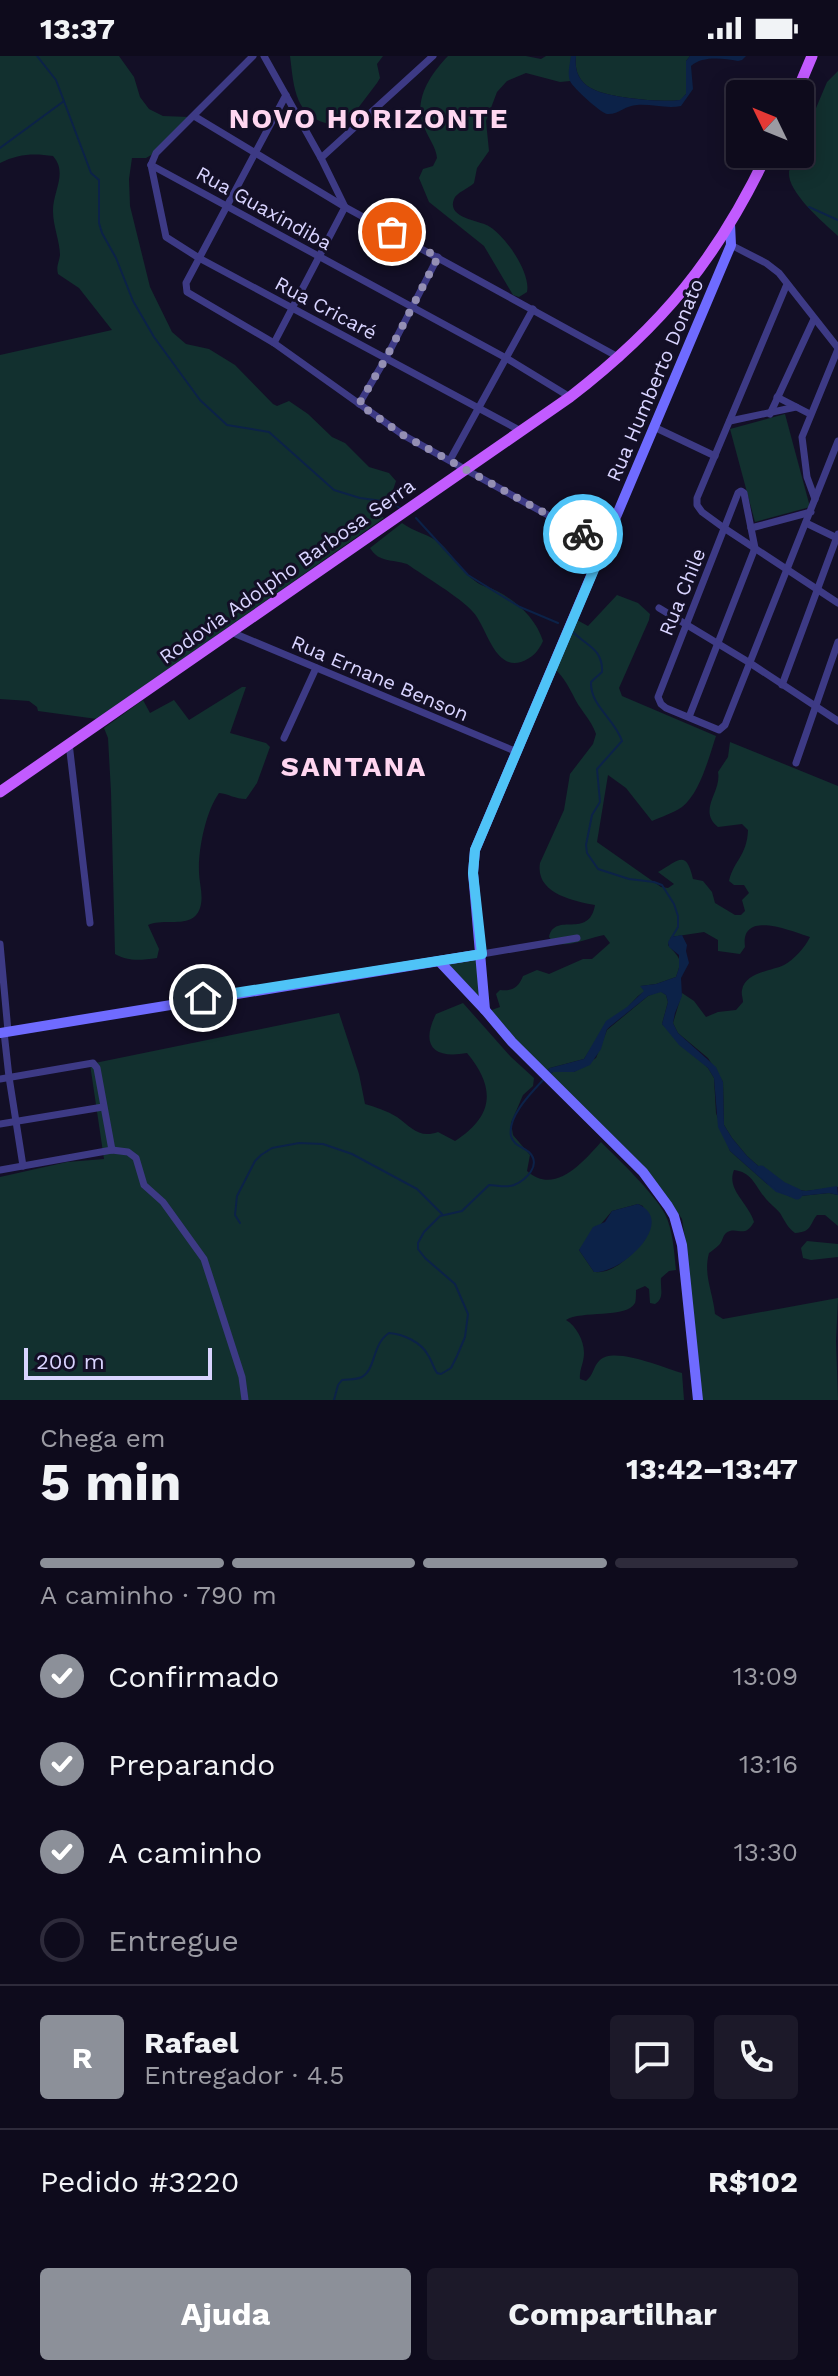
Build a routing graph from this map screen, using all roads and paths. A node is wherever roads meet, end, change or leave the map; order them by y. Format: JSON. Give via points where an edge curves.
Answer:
{"nodes":[{"id":1,"x":253,"y":56,"type":"edge"},
{"id":2,"x":264,"y":56,"type":"edge"},
{"id":3,"x":433,"y":56,"type":"edge"},
{"id":4,"x":815,"y":56,"type":"edge"},
{"id":5,"x":803,"y":80,"type":"edge"},
{"id":6,"x":286,"y":95,"type":"junction"},
{"id":7,"x":194,"y":116,"type":"junction"},
{"id":8,"x":255,"y":152,"type":"junction"},
{"id":9,"x":321,"y":158,"type":"junction"},
{"id":10,"x":151,"y":165,"type":"junction"},
{"id":11,"x":760,"y":168,"type":"edge"},
{"id":12,"x":228,"y":206,"type":"junction"},
{"id":13,"x":345,"y":207,"type":"junction"},
{"id":14,"x":730,"y":224,"type":"junction"},
{"id":15,"x":731,"y":245,"type":"junction"},
{"id":16,"x":319,"y":257,"type":"junction"},
{"id":17,"x":438,"y":257,"type":"junction"},
{"id":18,"x":199,"y":258,"type":"junction"},
{"id":19,"x":787,"y":284,"type":"junction"},
{"id":20,"x":413,"y":307,"type":"junction"},
{"id":21,"x":293,"y":308,"type":"junction"},
{"id":22,"x":533,"y":309,"type":"junction"},
{"id":23,"x":814,"y":319,"type":"junction"},
{"id":24,"x":274,"y":343,"type":"junction"},
{"id":25,"x":838,"y":348,"type":"edge"},
{"id":26,"x":386,"y":358,"type":"junction"},
{"id":27,"x":506,"y":358,"type":"junction"},
{"id":28,"x":620,"y":358,"type":"junction"},
{"id":29,"x":570,"y":397,"type":"junction"},
{"id":30,"x":777,"y":397,"type":"junction"},
{"id":31,"x":359,"y":404,"type":"junction"},
{"id":32,"x":796,"y":407,"type":"junction"},
{"id":33,"x":478,"y":408,"type":"junction"},
{"id":34,"x":770,"y":414,"type":"junction"},
{"id":35,"x":810,"y":414,"type":"junction"},
{"id":36,"x":730,"y":421,"type":"junction"},
{"id":37,"x":654,"y":427,"type":"junction"},
{"id":38,"x":521,"y":431,"type":"junction"},
{"id":39,"x":838,"y":441,"type":"edge"},
{"id":40,"x":715,"y":456,"type":"junction"},
{"id":41,"x":450,"y":460,"type":"junction"},
{"id":42,"x":466,"y":468,"type":"junction"},
{"id":43,"x":815,"y":499,"type":"junction"},
{"id":44,"x":811,"y":512,"type":"junction"},
{"id":45,"x":806,"y":523,"type":"junction"},
{"id":46,"x":724,"y":528,"type":"junction"},
{"id":47,"x":751,"y":528,"type":"junction"},
{"id":48,"x":837,"y":536,"type":"edge"},
{"id":49,"x":604,"y":546,"type":"junction"},
{"id":50,"x":755,"y":548,"type":"junction"},
{"id":51,"x":787,"y":570,"type":"junction"},
{"id":52,"x":818,"y":590,"type":"junction"},
{"id":53,"x":838,"y":603,"type":"edge"},
{"id":54,"x":659,"y":608,"type":"dead end"},
{"id":55,"x":686,"y":625,"type":"junction"},
{"id":56,"x":231,"y":632,"type":"junction"},
{"id":57,"x":838,"y":642,"type":"edge"},
{"id":58,"x":718,"y":644,"type":"junction"},
{"id":59,"x":750,"y":663,"type":"junction"},
{"id":60,"x":316,"y":668,"type":"junction"},
{"id":61,"x":782,"y":685,"type":"junction"},
{"id":62,"x":815,"y":708,"type":"junction"},
{"id":63,"x":689,"y":717,"type":"junction"},
{"id":64,"x":838,"y":721,"type":"edge"},
{"id":65,"x":284,"y":738,"type":"dead end"},
{"id":66,"x":69,"y":743,"type":"junction"},
{"id":67,"x":517,"y":752,"type":"junction"},
{"id":68,"x":796,"y":763,"type":"dead end"},
{"id":69,"x":0,"y":792,"type":"edge"},
{"id":70,"x":90,"y":923,"type":"dead end"},
{"id":71,"x":577,"y":938,"type":"dead end"},
{"id":72,"x":0,"y":944,"type":"edge"},
{"id":73,"x":482,"y":954,"type":"junction"},
{"id":74,"x":439,"y":961,"type":"junction"},
{"id":75,"x":485,"y":1010,"type":"junction"},
{"id":76,"x":4,"y":1032,"type":"edge"},
{"id":77,"x":4,"y":1078,"type":"edge"},
{"id":78,"x":103,"y":1107,"type":"junction"},
{"id":79,"x":15,"y":1122,"type":"junction"},
{"id":80,"x":0,"y":1124,"type":"edge"},
{"id":81,"x":112,"y":1150,"type":"junction"},
{"id":82,"x":23,"y":1166,"type":"junction"},
{"id":83,"x":0,"y":1170,"type":"edge"},
{"id":84,"x":245,"y":1400,"type":"edge"},
{"id":85,"x":698,"y":1400,"type":"edge"}],
"edges":[{"from":1,"to":7,"type":"street"},
{"from":2,"to":6,"type":"street"},
{"from":3,"to":9,"type":"street"},
{"from":4,"to":5,"type":"main road"},
{"from":6,"to":8,"type":"street"},
{"from":6,"to":9,"type":"street"},
{"from":7,"to":8,"type":"street"},
{"from":7,"to":10,"type":"street","via":[[156,153]]},
{"from":8,"to":12,"type":"street"},
{"from":8,"to":13,"type":"street"},
{"from":9,"to":13,"type":"street"},
{"from":10,"to":12,"type":"street","name":"Rua Guaxindiba"},
{"from":10,"to":18,"type":"street","name":"Rua Cricaré","via":[[166,237]]},
{"from":11,"to":14,"type":"main road","name":"Rodovia Adolpho Barbosa Serra"},
{"from":12,"to":16,"type":"street","name":"Rua Guaxindiba"},
{"from":12,"to":18,"type":"street"},
{"from":13,"to":16,"type":"street"},
{"from":13,"to":17,"type":"street"},
{"from":14,"to":15,"type":"main road","name":"Rua Humberto Donato"},
{"from":14,"to":28,"type":"main road","name":"Rodovia Adolpho Barbosa Serra","via":[[686,288]]},
{"from":15,"to":19,"type":"street","via":[[774,268]]},
{"from":15,"to":37,"type":"main road","name":"Rua Humberto Donato"},
{"from":16,"to":20,"type":"street","name":"Rua Guaxindiba"},
{"from":16,"to":21,"type":"street"},
{"from":17,"to":20,"type":"street"},
{"from":17,"to":22,"type":"street"},
{"from":18,"to":21,"type":"street","name":"Rua Cricaré"},
{"from":18,"to":24,"type":"street","via":[[186,283],[189,295]]},
{"from":19,"to":23,"type":"street"},
{"from":19,"to":36,"type":"street"},
{"from":20,"to":26,"type":"street"},
{"from":20,"to":27,"type":"street","name":"Rua Guaxindiba"},
{"from":21,"to":24,"type":"street"},
{"from":21,"to":26,"type":"street","name":"Rua Cricaré"},
{"from":22,"to":27,"type":"street"},
{"from":22,"to":28,"type":"street"},
{"from":23,"to":25,"type":"street"},
{"from":23,"to":30,"type":"street"},
{"from":24,"to":31,"type":"street"},
{"from":25,"to":35,"type":"street"},
{"from":26,"to":31,"type":"street"},
{"from":26,"to":33,"type":"street","name":"Rua Cricaré"},
{"from":27,"to":29,"type":"street","name":"Rua Guaxindiba"},
{"from":27,"to":33,"type":"street"},
{"from":28,"to":29,"type":"main road","name":"Rodovia Adolpho Barbosa Serra"},
{"from":29,"to":38,"type":"main road","name":"Rodovia Adolpho Barbosa Serra"},
{"from":30,"to":32,"type":"street"},
{"from":30,"to":34,"type":"street"},
{"from":31,"to":41,"type":"street"},
{"from":32,"to":34,"type":"street"},
{"from":32,"to":35,"type":"street"},
{"from":33,"to":38,"type":"street","name":"Rua Cricaré"},
{"from":33,"to":41,"type":"street"},
{"from":34,"to":36,"type":"street"},
{"from":35,"to":43,"type":"street","via":[[802,443]]},
{"from":36,"to":40,"type":"street"},
{"from":37,"to":40,"type":"street"},
{"from":37,"to":49,"type":"main road","name":"Rua Humberto Donato"},
{"from":38,"to":42,"type":"main road","name":"Rodovia Adolpho Barbosa Serra"},
{"from":39,"to":43,"type":"street"},
{"from":40,"to":46,"type":"street","via":[[697,498],[698,508]]},
{"from":41,"to":42,"type":"street"},
{"from":42,"to":49,"type":"street"},
{"from":42,"to":56,"type":"main road","name":"Rodovia Adolpho Barbosa Serra"},
{"from":43,"to":44,"type":"street"},
{"from":44,"to":45,"type":"street"},
{"from":44,"to":47,"type":"street"},
{"from":45,"to":48,"type":"street"},
{"from":45,"to":51,"type":"street"},
{"from":46,"to":47,"type":"street","name":"Rua Chile","via":[[741,491]]},
{"from":46,"to":50,"type":"street"},
{"from":46,"to":55,"type":"street","name":"Rua Chile"},
{"from":47,"to":50,"type":"street"},
{"from":48,"to":52,"type":"street"},
{"from":49,"to":67,"type":"main road","name":"Rua Humberto Donato"},
{"from":50,"to":51,"type":"street"},
{"from":50,"to":58,"type":"street"},
{"from":51,"to":52,"type":"street"},
{"from":51,"to":59,"type":"street"},
{"from":52,"to":53,"type":"street"},
{"from":52,"to":61,"type":"street"},
{"from":54,"to":55,"type":"street"},
{"from":55,"to":58,"type":"street"},
{"from":55,"to":63,"type":"street","name":"Rua Chile","via":[[659,701]]},
{"from":56,"to":60,"type":"street","name":"Rua Ernane Benson"},
{"from":56,"to":66,"type":"main road","name":"Rodovia Adolpho Barbosa Serra"},
{"from":57,"to":62,"type":"street"},
{"from":58,"to":59,"type":"street"},
{"from":58,"to":63,"type":"street"},
{"from":59,"to":61,"type":"street"},
{"from":59,"to":63,"type":"street","via":[[725,725],[719,730]]},
{"from":60,"to":65,"type":"street"},
{"from":60,"to":67,"type":"street","name":"Rua Ernane Benson"},
{"from":61,"to":62,"type":"street"},
{"from":62,"to":64,"type":"street"},
{"from":62,"to":68,"type":"street"},
{"from":66,"to":69,"type":"main road","name":"Rodovia Adolpho Barbosa Serra"},
{"from":66,"to":70,"type":"street"},
{"from":67,"to":73,"type":"main road","name":"Rua Humberto Donato","via":[[473,859]]},
{"from":71,"to":73,"type":"street"},
{"from":72,"to":76,"type":"street"},
{"from":73,"to":74,"type":"main road"},
{"from":73,"to":75,"type":"main road","name":"Rua Humberto Donato"},
{"from":74,"to":75,"type":"main road"},
{"from":74,"to":76,"type":"main road"},
{"from":75,"to":85,"type":"main road","via":[[643,1172],[674,1216],[682,1245]]},
{"from":76,"to":77,"type":"street"},
{"from":77,"to":78,"type":"street","via":[[91,1062],[97,1068]]},
{"from":77,"to":79,"type":"street"},
{"from":78,"to":79,"type":"street"},
{"from":78,"to":81,"type":"street"},
{"from":79,"to":80,"type":"street"},
{"from":79,"to":82,"type":"street"},
{"from":81,"to":82,"type":"street"},
{"from":81,"to":84,"type":"street","via":[[134,1156],[144,1185],[163,1202],[204,1259]]},
{"from":82,"to":83,"type":"street"}]}
